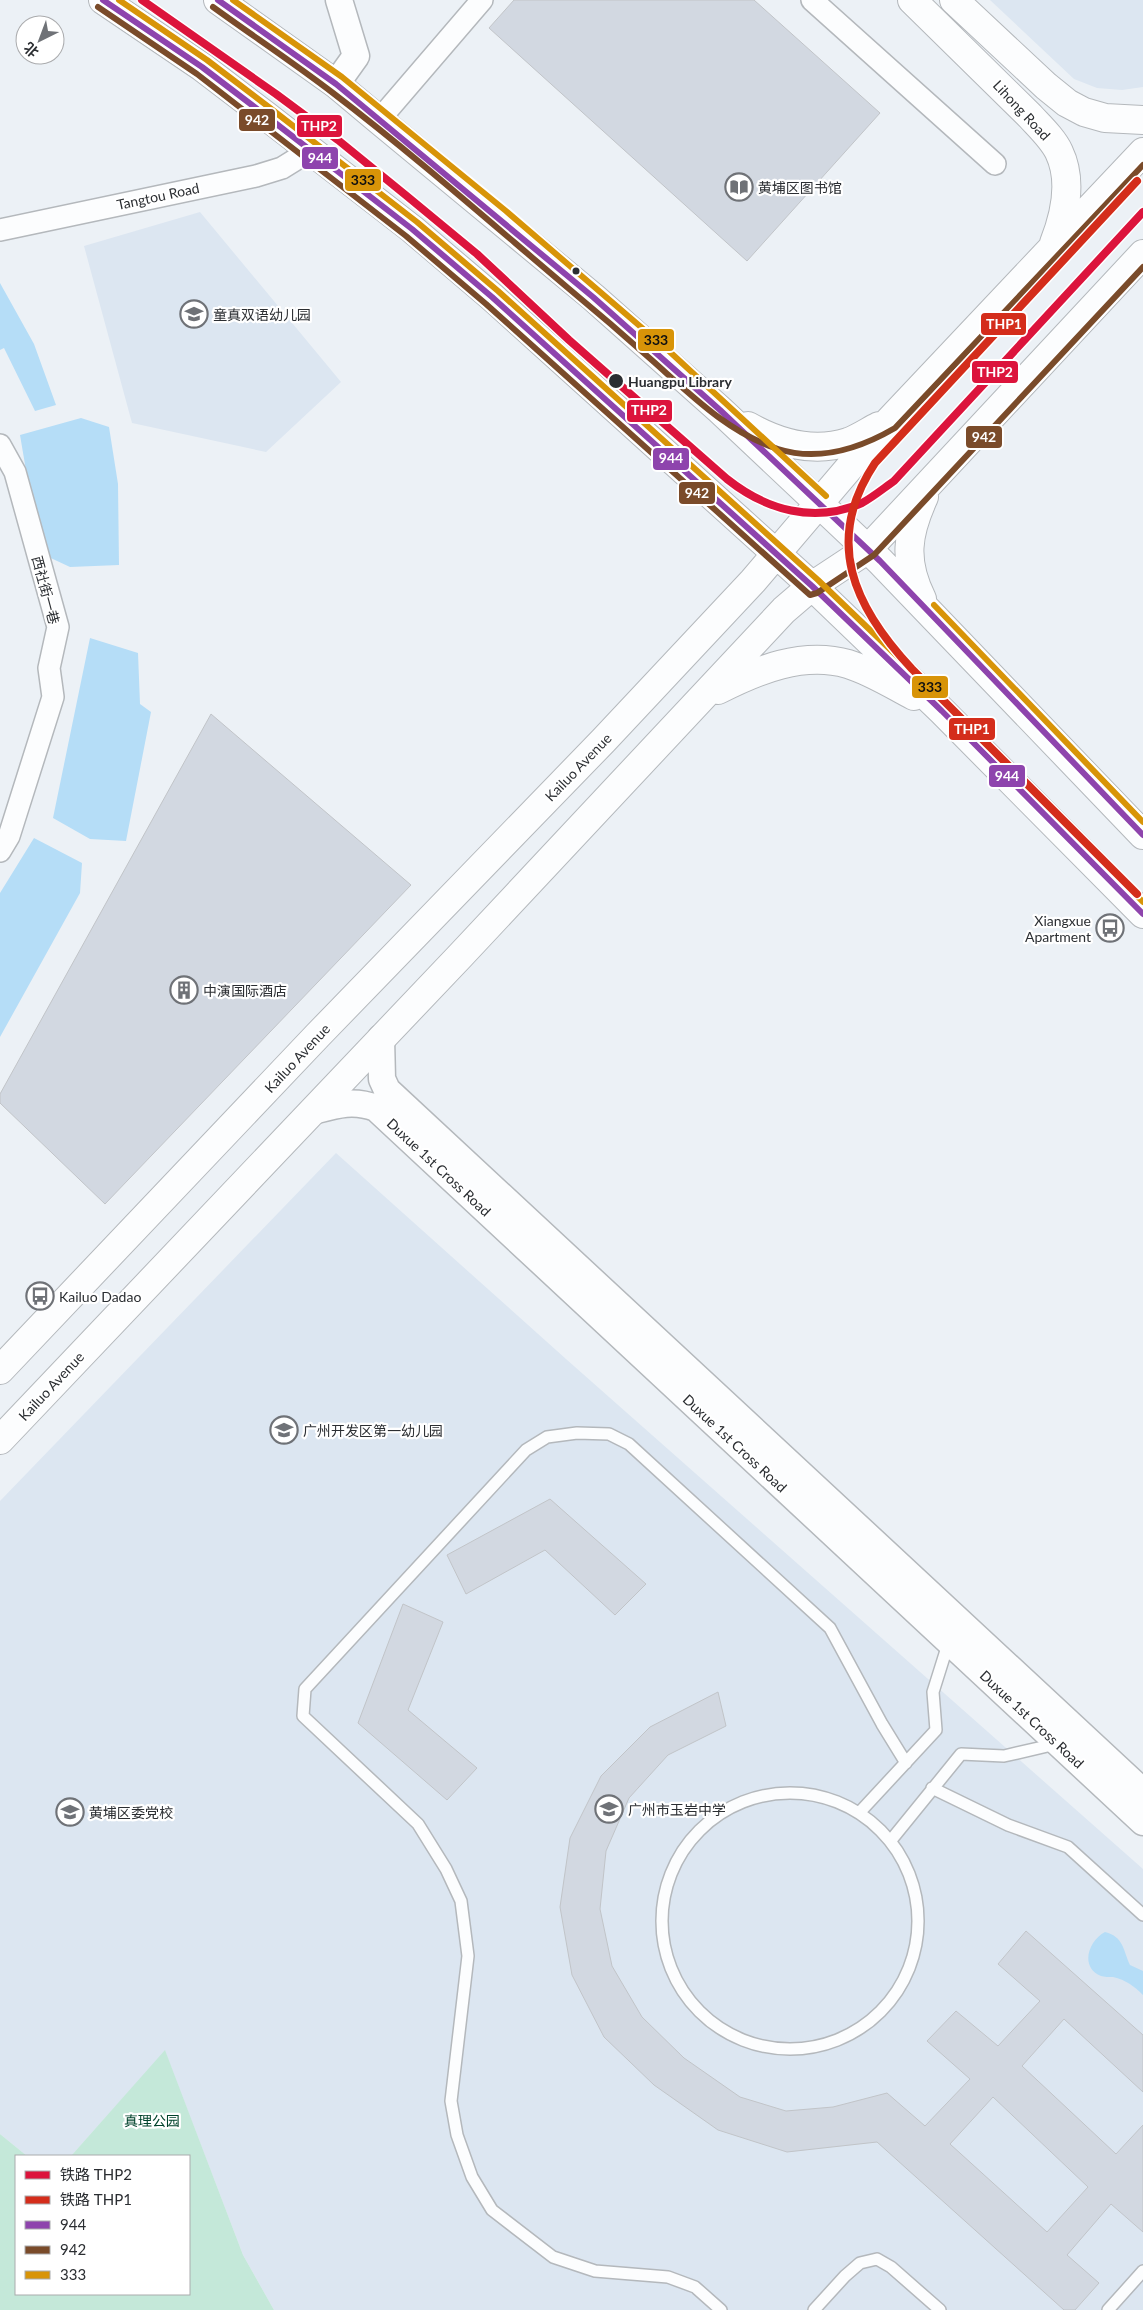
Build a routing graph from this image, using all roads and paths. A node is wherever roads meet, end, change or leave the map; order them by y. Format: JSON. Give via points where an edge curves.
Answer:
{"nodes":[{"id":1,"x":103,"y":0,"type":"edge"},
{"id":2,"x":218,"y":0,"type":"edge"},
{"id":3,"x":339,"y":0,"type":"edge"},
{"id":4,"x":482,"y":0,"type":"edge"},
{"id":5,"x":812,"y":0,"type":"edge"},
{"id":6,"x":912,"y":0,"type":"edge"},
{"id":7,"x":954,"y":0,"type":"edge"},
{"id":8,"x":336,"y":84,"type":"junction"},
{"id":9,"x":379,"y":120,"type":"junction"},
{"id":10,"x":1143,"y":120,"type":"edge"},
{"id":11,"x":310,"y":150,"type":"junction"},
{"id":12,"x":1143,"y":152,"type":"edge"},
{"id":13,"x":995,"y":164,"type":"dead end"},
{"id":14,"x":0,"y":230,"type":"edge"},
{"id":15,"x":1052,"y":249,"type":"junction"},
{"id":16,"x":1143,"y":254,"type":"edge"},
{"id":17,"x":720,"y":410,"type":"junction"},
{"id":18,"x":889,"y":421,"type":"junction"},
{"id":19,"x":0,"y":444,"type":"edge"},
{"id":20,"x":929,"y":485,"type":"junction"},
{"id":21,"x":820,"y":502,"type":"junction"},
{"id":22,"x":868,"y":549,"type":"junction"},
{"id":23,"x":777,"y":553,"type":"junction"},
{"id":24,"x":812,"y":586,"type":"junction"},
{"id":25,"x":928,"y":612,"type":"junction"},
{"id":26,"x":698,"y":699,"type":"junction"},
{"id":27,"x":942,"y":710,"type":"junction"},
{"id":28,"x":620,"y":722,"type":"junction"},
{"id":29,"x":648,"y":754,"type":"junction"},
{"id":30,"x":1143,"y":835,"type":"edge"},
{"id":31,"x":0,"y":851,"type":"edge"},
{"id":32,"x":1143,"y":914,"type":"edge"},
{"id":33,"x":381,"y":1038,"type":"junction"},
{"id":34,"x":312,"y":1111,"type":"junction"},
{"id":35,"x":0,"y":1370,"type":"edge"},
{"id":36,"x":0,"y":1440,"type":"edge"},
{"id":37,"x":949,"y":1641,"type":"junction"},
{"id":38,"x":1058,"y":1743,"type":"junction"},
{"id":39,"x":906,"y":1763,"type":"junction"},
{"id":40,"x":932,"y":1788,"type":"junction"},
{"id":41,"x":1143,"y":1792,"type":"edge"},
{"id":42,"x":859,"y":1813,"type":"junction"},
{"id":43,"x":1143,"y":1822,"type":"edge"},
{"id":44,"x":892,"y":1839,"type":"junction"},
{"id":45,"x":1143,"y":1915,"type":"edge"},
{"id":46,"x":1143,"y":2272,"type":"edge"},
{"id":47,"x":721,"y":2310,"type":"edge"},
{"id":48,"x":814,"y":2310,"type":"edge"},
{"id":49,"x":940,"y":2310,"type":"edge"},
{"id":50,"x":1108,"y":2310,"type":"edge"}],
"edges":[{"from":1,"to":11,"type":"main road","via":[[202,67]]},
{"from":2,"to":8,"type":"main road"},
{"from":3,"to":8,"type":"street","via":[[356,56]]},
{"from":4,"to":9,"type":"street"},
{"from":5,"to":13,"type":"street"},
{"from":6,"to":15,"type":"main road","name":"Lihong Road","via":[[1030,116],[1059,153],[1066,177],[1065,206]]},
{"from":7,"to":10,"type":"main road","via":[[1068,103],[1105,118]]},
{"from":8,"to":9,"type":"main road"},
{"from":9,"to":17,"type":"main road","via":[[585,290]]},
{"from":11,"to":14,"type":"street","name":"Tangtou Road","via":[[282,168],[256,176]]},
{"from":11,"to":23,"type":"main road","via":[[412,229],[492,297]]},
{"from":12,"to":15,"type":"main road","name":"Kailuo Avenue"},
{"from":15,"to":18,"type":"main road","name":"Kailuo Avenue"},
{"from":16,"to":20,"type":"main road","name":"Kailuo Avenue"},
{"from":17,"to":18,"type":"main road","via":[[761,433],[802,446],[827,447],[849,442]]},
{"from":17,"to":21,"type":"main road"},
{"from":18,"to":21,"type":"main road","name":"Kailuo Avenue"},
{"from":19,"to":31,"type":"street","name":"西社街一巷","via":[[14,472],[58,627],[49,668],[52,697],[9,836]]},
{"from":20,"to":22,"type":"main road","name":"Kailuo Avenue"},
{"from":20,"to":25,"type":"main road","via":[[910,532],[908,558],[915,585]]},
{"from":21,"to":22,"type":"main road"},
{"from":21,"to":23,"type":"main road","name":"Kailuo Avenue"},
{"from":22,"to":24,"type":"main road","name":"Kailuo Avenue"},
{"from":22,"to":25,"type":"main road"},
{"from":23,"to":24,"type":"main road"},
{"from":23,"to":28,"type":"main road","name":"Kailuo Avenue"},
{"from":24,"to":26,"type":"main road","name":"Kailuo Avenue","via":[[784,610]]},
{"from":24,"to":27,"type":"main road"},
{"from":25,"to":30,"type":"main road"},
{"from":26,"to":27,"type":"main road","via":[[749,674],[778,665],[824,660],[848,664]]},
{"from":26,"to":29,"type":"main road","name":"Kailuo Avenue"},
{"from":27,"to":32,"type":"main road"},
{"from":28,"to":29,"type":"main road","via":[[640,710],[650,713]]},
{"from":28,"to":35,"type":"main road","name":"Kailuo Avenue"},
{"from":29,"to":33,"type":"main road","name":"Kailuo Avenue"},
{"from":33,"to":34,"type":"main road","name":"Kailuo Avenue"},
{"from":33,"to":41,"type":"street","name":"Duxue 1st Cross Road","via":[[382,1079],[387,1090]]},
{"from":34,"to":36,"type":"main road","name":"Kailuo Avenue"},
{"from":34,"to":37,"type":"street","name":"Duxue 1st Cross Road","via":[[356,1102],[376,1108]]},
{"from":37,"to":38,"type":"street","name":"Duxue 1st Cross Road"},
{"from":37,"to":39,"type":"lane","via":[[933,1692],[936,1730]]},
{"from":38,"to":40,"type":"lane","via":[[1004,1756],[961,1754]]},
{"from":38,"to":43,"type":"street","name":"Duxue 1st Cross Road"},
{"from":39,"to":42,"type":"lane"},
{"from":39,"to":47,"type":"lane","via":[[830,1628],[629,1444],[609,1434],[577,1433],[547,1437],[526,1450],[305,1689],[304,1716],[418,1824],[446,1869],[461,1901],[468,1956],[451,2101],[456,2135],[472,2177],[492,2210],[553,2257],[595,2271],[668,2277],[695,2288]]},
{"from":40,"to":44,"type":"lane"},
{"from":40,"to":45,"type":"lane","via":[[1008,1825],[1068,1847]]},
{"from":42,"to":44,"type":"lane"},
{"from":42,"to":44,"type":"lane","via":[[828,1798],[794,1792],[759,1796],[727,1808],[694,1835],[678,1856],[665,1888],[661,1922],[666,1956],[680,1988],[702,2014],[730,2035],[763,2047],[797,2049],[831,2043],[862,2028],[888,2005],[906,1976],[917,1943],[918,1909],[910,1876]]},
{"from":46,"to":50,"type":"lane"},
{"from":48,"to":49,"type":"lane","via":[[860,2263],[877,2259],[891,2267]]}]}
